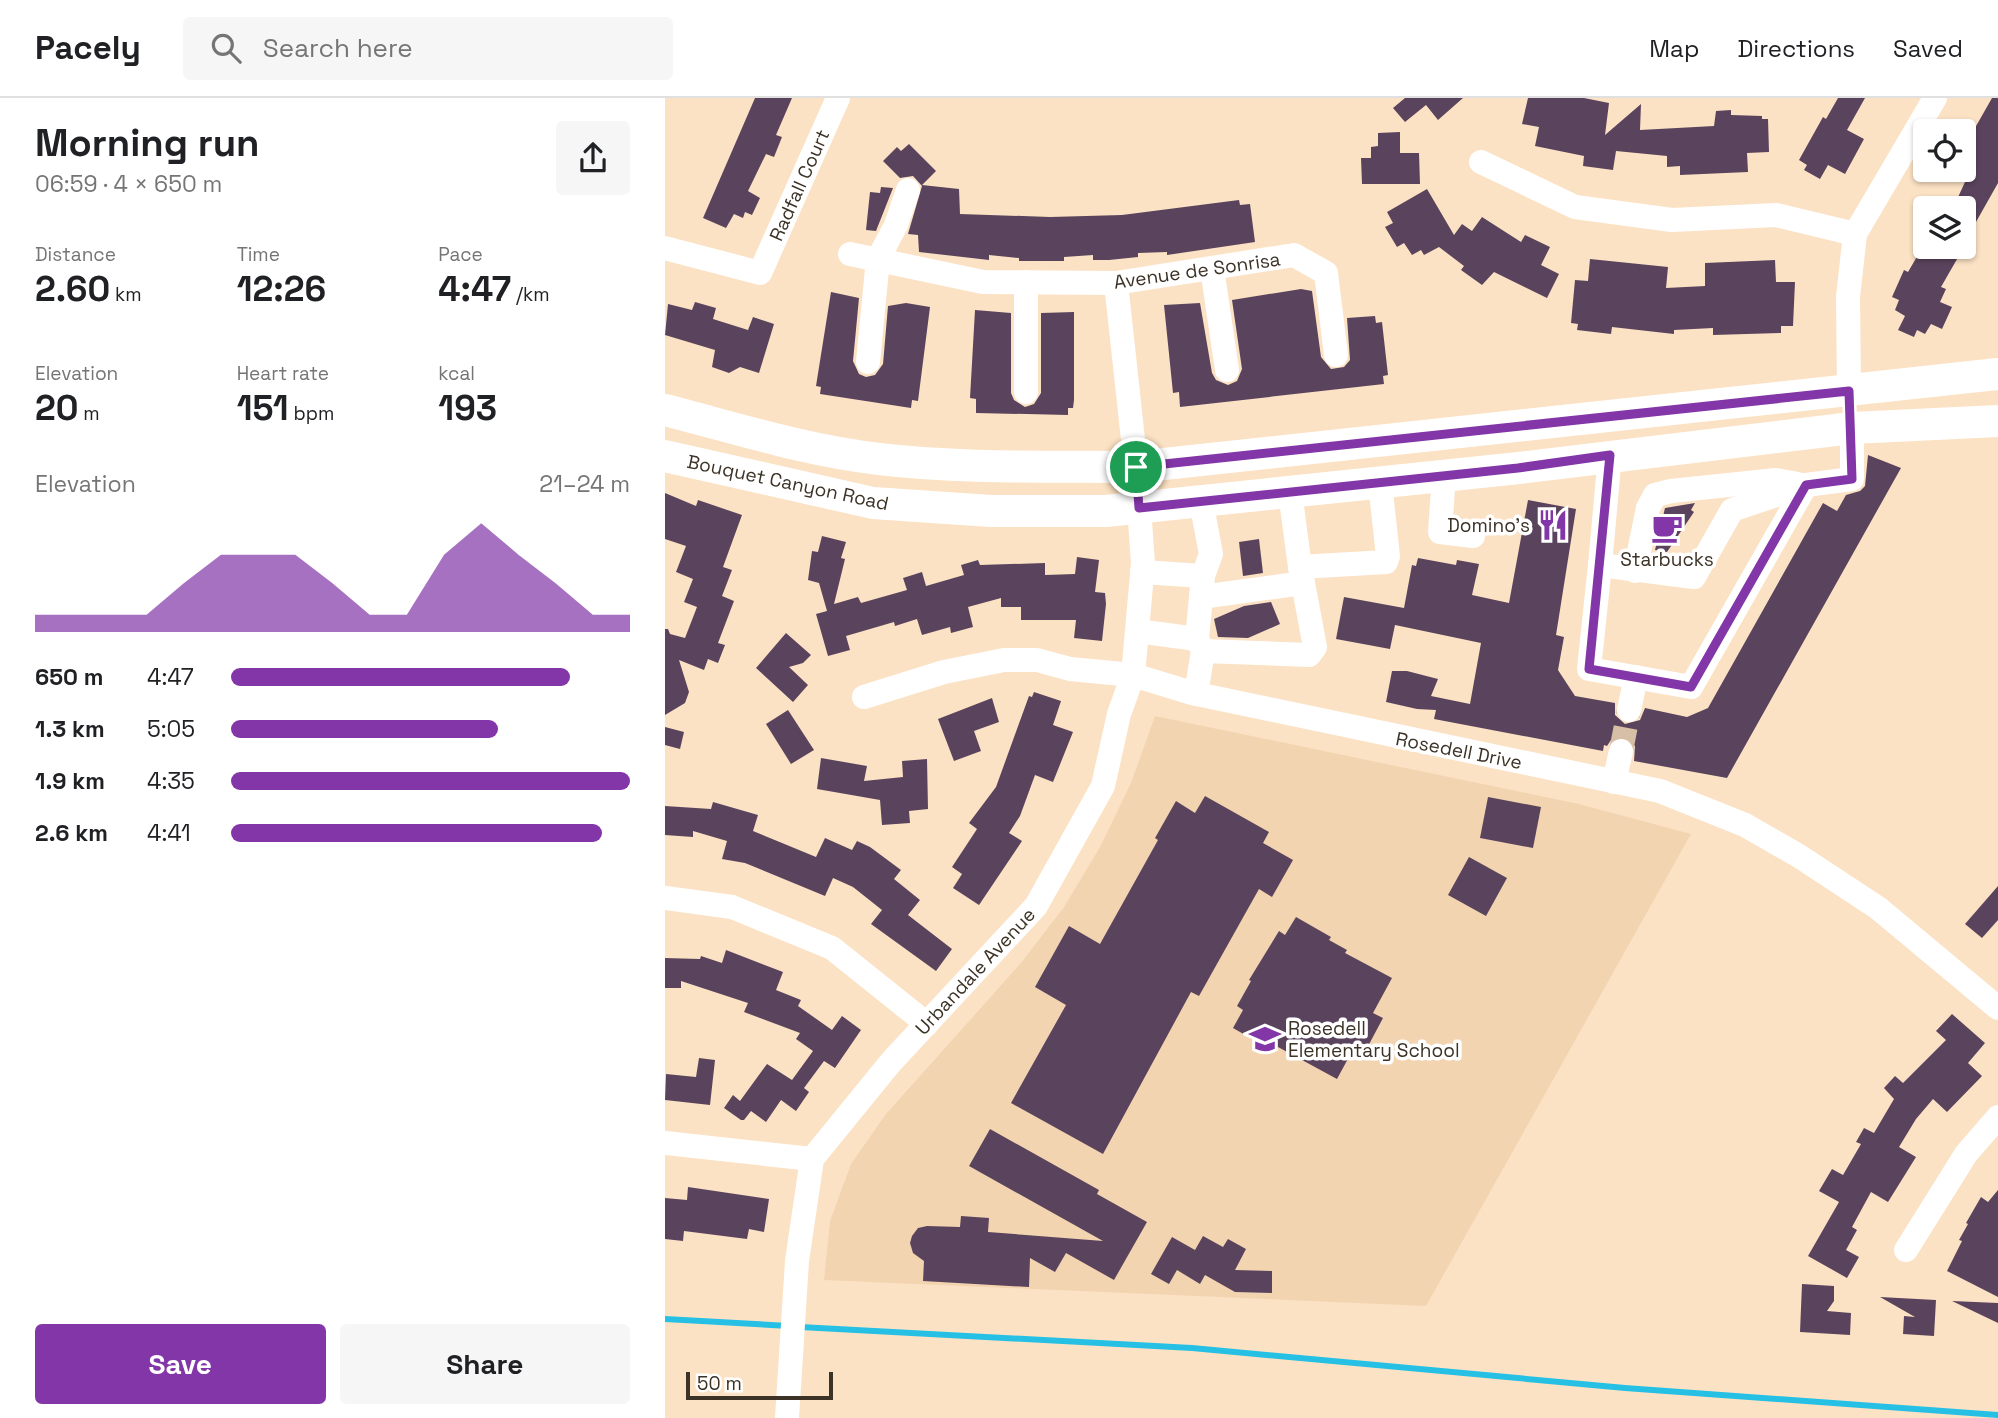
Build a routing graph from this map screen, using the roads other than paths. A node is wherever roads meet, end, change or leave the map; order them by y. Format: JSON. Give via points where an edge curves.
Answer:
{"nodes":[{"id":1,"x":838,"y":98,"type":"edge"},
{"id":2,"x":1935,"y":98,"type":"edge"},
{"id":3,"x":1481,"y":162,"type":"dead end"},
{"id":4,"x":908,"y":190,"type":"dead end"},
{"id":5,"x":1855,"y":234,"type":"junction"},
{"id":6,"x":665,"y":248,"type":"edge"},
{"id":7,"x":850,"y":254,"type":"dead end"},
{"id":8,"x":878,"y":259,"type":"junction"},
{"id":9,"x":1212,"y":268,"type":"junction"},
{"id":10,"x":1025,"y":282,"type":"junction"},
{"id":11,"x":1116,"y":283,"type":"junction"},
{"id":12,"x":1336,"y":355,"type":"dead end"},
{"id":13,"x":868,"y":362,"type":"dead end"},
{"id":14,"x":1227,"y":370,"type":"dead end"},
{"id":15,"x":1998,"y":374,"type":"edge"},
{"id":16,"x":1849,"y":391,"type":"junction"},
{"id":17,"x":1026,"y":392,"type":"dead end"},
{"id":18,"x":1733,"y":404,"type":"junction"},
{"id":19,"x":665,"y":410,"type":"edge"},
{"id":20,"x":1998,"y":421,"type":"edge"},
{"id":21,"x":1852,"y":428,"type":"junction"},
{"id":22,"x":1610,"y":455,"type":"junction"},
{"id":23,"x":665,"y":456,"type":"edge"},
{"id":24,"x":1136,"y":467,"type":"junction"},
{"id":25,"x":1518,"y":468,"type":"junction"},
{"id":26,"x":1444,"y":475,"type":"junction"},
{"id":27,"x":1380,"y":484,"type":"junction"},
{"id":28,"x":1806,"y":485,"type":"junction"},
{"id":29,"x":1290,"y":492,"type":"junction"},
{"id":30,"x":1201,"y":501,"type":"junction"},
{"id":31,"x":1139,"y":508,"type":"junction"},
{"id":32,"x":1473,"y":537,"type":"dead end"},
{"id":33,"x":1600,"y":565,"type":"junction"},
{"id":34,"x":1635,"y":570,"type":"junction"},
{"id":35,"x":1142,"y":572,"type":"junction"},
{"id":36,"x":1302,"y":575,"type":"junction"},
{"id":37,"x":1202,"y":587,"type":"junction"},
{"id":38,"x":1137,"y":631,"type":"junction"},
{"id":39,"x":1200,"y":645,"type":"junction"},
{"id":40,"x":1133,"y":675,"type":"junction"},
{"id":41,"x":1636,"y":677,"type":"junction"},
{"id":42,"x":1196,"y":694,"type":"junction"},
{"id":43,"x":864,"y":697,"type":"dead end"},
{"id":44,"x":1629,"y":710,"type":"tunnel mouth"},
{"id":45,"x":1621,"y":751,"type":"tunnel mouth"},
{"id":46,"x":1614,"y":782,"type":"junction"},
{"id":47,"x":665,"y":898,"type":"edge"},
{"id":48,"x":1998,"y":1008,"type":"edge"},
{"id":49,"x":927,"y":1024,"type":"junction"},
{"id":50,"x":1998,"y":1117,"type":"edge"},
{"id":51,"x":665,"y":1143,"type":"edge"},
{"id":52,"x":812,"y":1159,"type":"junction"},
{"id":53,"x":1906,"y":1250,"type":"dead end"},
{"id":54,"x":788,"y":1406,"type":"edge"}],
"edges":[{"from":1,"to":6,"type":"street","name":"Radfall Court","via":[[760,273]]},
{"from":2,"to":5,"type":"street"},
{"from":3,"to":5,"type":"street","via":[[1575,207],[1672,220],[1776,215]]},
{"from":4,"to":8,"type":"street"},
{"from":5,"to":16,"type":"street","via":[[1848,297]]},
{"from":7,"to":8,"type":"street","name":"Avenue de Sonrisa"},
{"from":8,"to":10,"type":"street","name":"Avenue de Sonrisa","via":[[983,282]]},
{"from":8,"to":13,"type":"street"},
{"from":9,"to":11,"type":"street","name":"Avenue de Sonrisa"},
{"from":9,"to":12,"type":"street","name":"Avenue de Sonrisa","via":[[1294,255],[1326,273]]},
{"from":9,"to":14,"type":"street"},
{"from":10,"to":11,"type":"street","name":"Avenue de Sonrisa"},
{"from":10,"to":17,"type":"street"},
{"from":11,"to":24,"type":"street"},
{"from":15,"to":16,"type":"main road","name":"Bouquet Canyon Road"},
{"from":16,"to":18,"type":"main road","name":"Bouquet Canyon Road"},
{"from":16,"to":21,"type":"main road"},
{"from":18,"to":24,"type":"main road","name":"Bouquet Canyon Road"},
{"from":18,"to":25,"type":"main road","via":[[1686,427],[1496,450],[1497,459]]},
{"from":19,"to":24,"type":"main road","name":"Bouquet Canyon Road","via":[[753,434],[877,459],[994,467]]},
{"from":20,"to":21,"type":"main road","name":"Bouquet Canyon Road"},
{"from":21,"to":22,"type":"main road","name":"Bouquet Canyon Road"},
{"from":21,"to":28,"type":"street","via":[[1852,479]]},
{"from":22,"to":25,"type":"main road","name":"Bouquet Canyon Road"},
{"from":22,"to":33,"type":"street"},
{"from":23,"to":31,"type":"main road","name":"Bouquet Canyon Road","via":[[873,503],[991,511]]},
{"from":24,"to":31,"type":"main road"},
{"from":25,"to":26,"type":"main road","name":"Bouquet Canyon Road"},
{"from":26,"to":27,"type":"main road","name":"Bouquet Canyon Road"},
{"from":26,"to":32,"type":"street","via":[[1440,532]]},
{"from":27,"to":29,"type":"main road","name":"Bouquet Canyon Road"},
{"from":27,"to":36,"type":"street","via":[[1386,562]]},
{"from":28,"to":34,"type":"street","via":[[1732,510],[1693,577]]},
{"from":28,"to":34,"type":"street","via":[[1776,480],[1655,495]]},
{"from":28,"to":41,"type":"street","via":[[1691,687]]},
{"from":29,"to":30,"type":"main road","name":"Bouquet Canyon Road"},
{"from":29,"to":36,"type":"street"},
{"from":30,"to":31,"type":"main road","name":"Bouquet Canyon Road"},
{"from":30,"to":37,"type":"street","via":[[1211,554]]},
{"from":31,"to":35,"type":"street","name":"Urbandale Avenue"},
{"from":33,"to":34,"type":"street"},
{"from":33,"to":41,"type":"street","via":[[1589,669]]},
{"from":35,"to":37,"type":"street"},
{"from":35,"to":38,"type":"street","name":"Urbandale Avenue"},
{"from":36,"to":37,"type":"street"},
{"from":36,"to":39,"type":"street","via":[[1315,647],[1309,655]]},
{"from":37,"to":39,"type":"street"},
{"from":38,"to":39,"type":"street"},
{"from":38,"to":40,"type":"street","name":"Urbandale Avenue"},
{"from":39,"to":42,"type":"street"},
{"from":40,"to":42,"type":"street","name":"Rosedell Drive"},
{"from":40,"to":43,"type":"street","name":"Rosedell Drive","via":[[1070,669],[1037,660],[1004,660],[944,672]]},
{"from":40,"to":49,"type":"street","name":"Urbandale Avenue","via":[[1103,786],[1036,906]]},
{"from":41,"to":44,"type":"street"},
{"from":42,"to":46,"type":"street","name":"Rosedell Drive"},
{"from":45,"to":46,"type":"street"},
{"from":46,"to":48,"type":"street","name":"Rosedell Drive","via":[[1660,791],[1745,825],[1799,856],[1878,908]]},
{"from":47,"to":49,"type":"street","via":[[732,907],[832,948]]},
{"from":49,"to":52,"type":"street","name":"Urbandale Avenue"},
{"from":50,"to":53,"type":"street","via":[[1966,1154]]},
{"from":51,"to":52,"type":"street"},
{"from":52,"to":54,"type":"street","via":[[795,1294]]}]}
